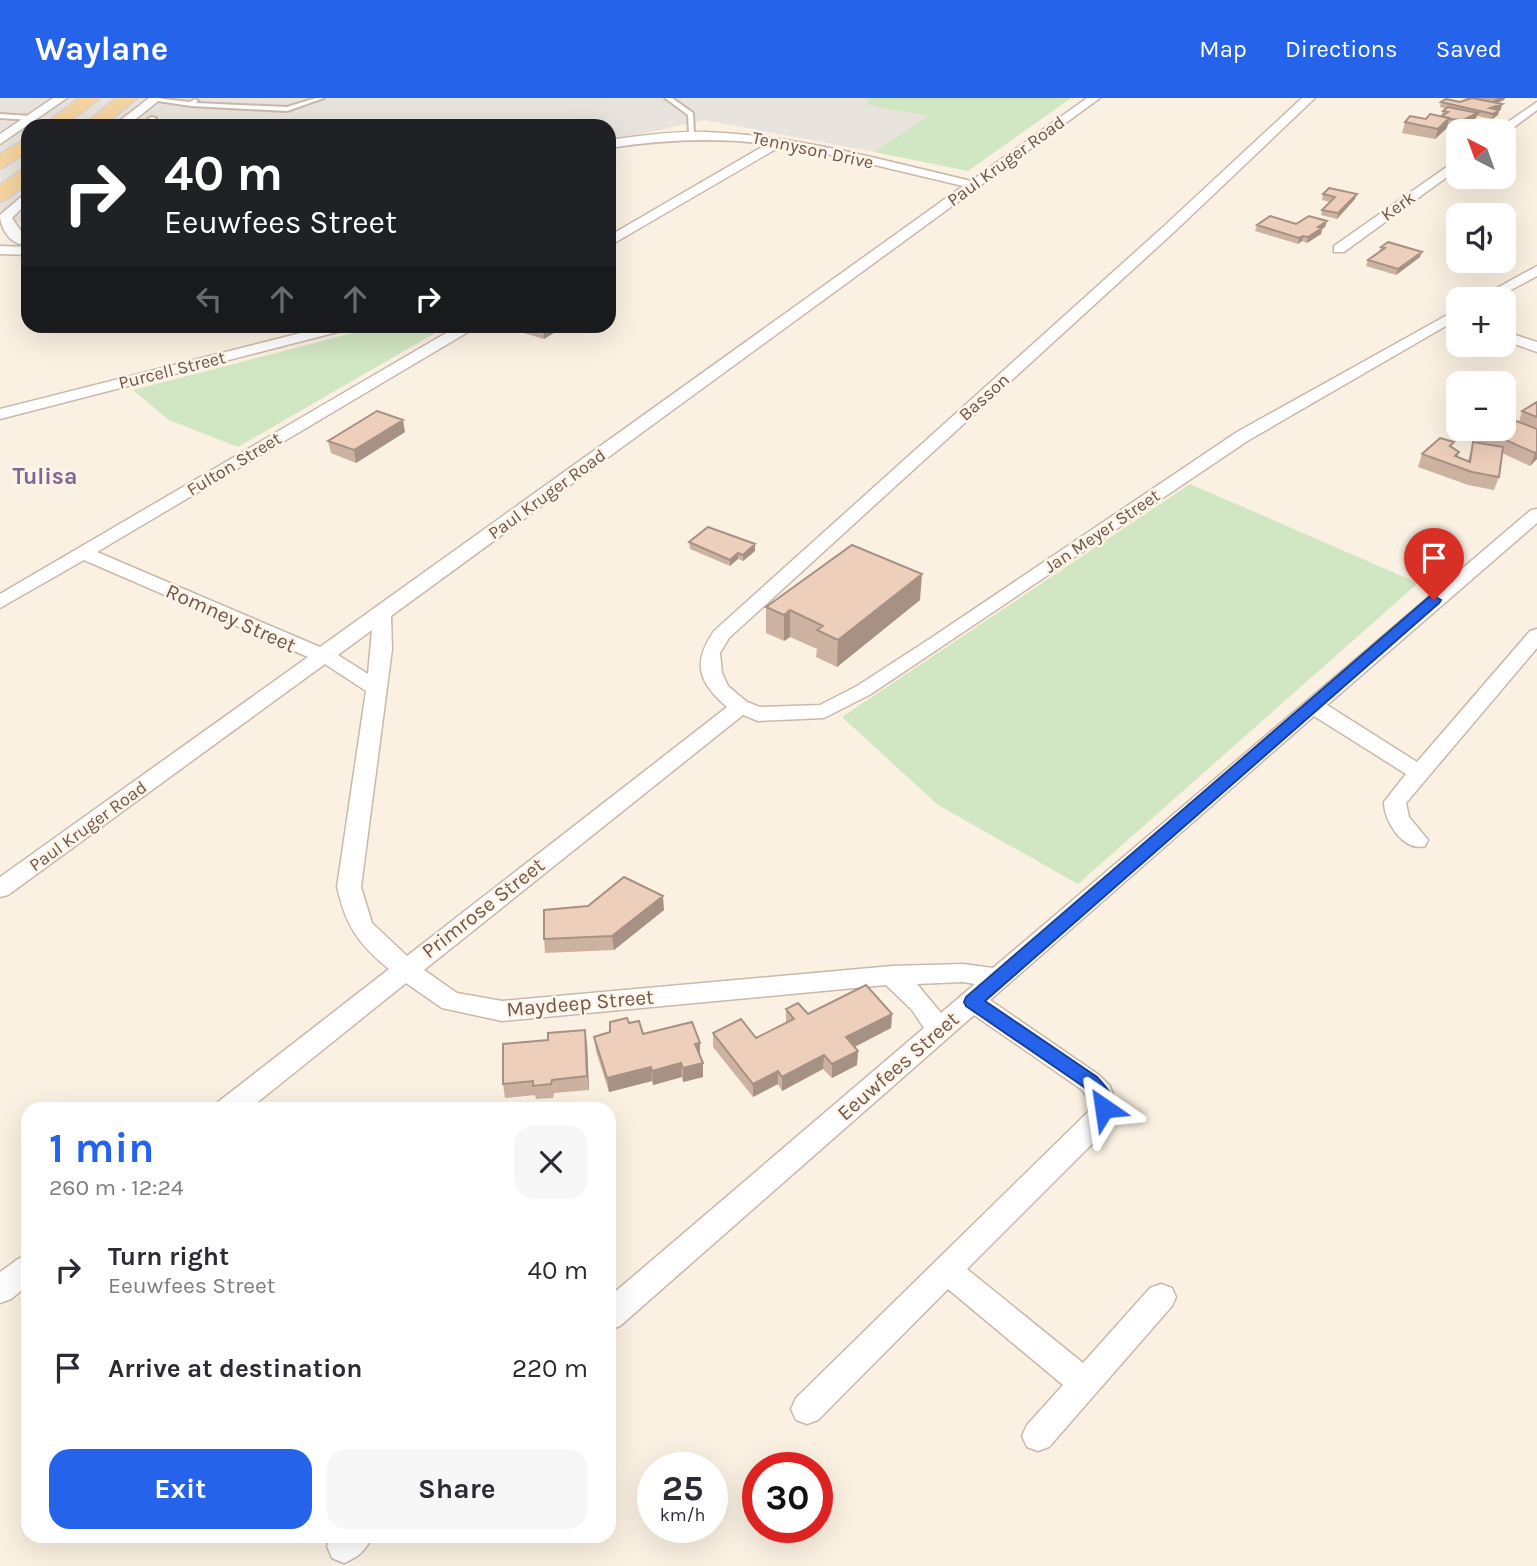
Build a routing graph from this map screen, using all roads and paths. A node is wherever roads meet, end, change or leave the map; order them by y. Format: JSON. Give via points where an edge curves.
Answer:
{"nodes":[{"id":1,"x":61,"y":98,"type":"edge"},
{"id":2,"x":91,"y":98,"type":"edge"},
{"id":3,"x":128,"y":98,"type":"edge"},
{"id":4,"x":199,"y":98,"type":"edge"},
{"id":5,"x":321,"y":98,"type":"edge"},
{"id":6,"x":668,"y":98,"type":"edge"},
{"id":7,"x":1094,"y":98,"type":"edge"},
{"id":8,"x":1309,"y":98,"type":"edge"},
{"id":9,"x":155,"y":99,"type":"edge"},
{"id":10,"x":191,"y":104,"type":"junction"},
{"id":11,"x":1537,"y":105,"type":"edge"},
{"id":12,"x":0,"y":116,"type":"edge"},
{"id":13,"x":31,"y":118,"type":"joint"},
{"id":14,"x":62,"y":119,"type":"edge"},
{"id":15,"x":100,"y":119,"type":"edge"},
{"id":16,"x":128,"y":119,"type":"edge"},
{"id":17,"x":1516,"y":120,"type":"edge"},
{"id":18,"x":21,"y":125,"type":"edge"},
{"id":19,"x":692,"y":133,"type":"junction"},
{"id":20,"x":0,"y":140,"type":"edge"},
{"id":21,"x":781,"y":141,"type":"junction"},
{"id":22,"x":616,"y":142,"type":"edge"},
{"id":23,"x":21,"y":148,"type":"edge"},
{"id":24,"x":0,"y":163,"type":"edge"},
{"id":25,"x":1446,"y":172,"type":"edge"},
{"id":26,"x":21,"y":179,"type":"edge"},
{"id":27,"x":974,"y":185,"type":"junction"},
{"id":28,"x":0,"y":195,"type":"edge"},
{"id":29,"x":21,"y":202,"type":"edge"},
{"id":30,"x":0,"y":239,"type":"edge"},
{"id":31,"x":616,"y":239,"type":"edge"},
{"id":32,"x":21,"y":240,"type":"edge"},
{"id":33,"x":21,"y":243,"type":"edge"},
{"id":34,"x":21,"y":245,"type":"edge"},
{"id":35,"x":1339,"y":249,"type":"dead end"},
{"id":36,"x":0,"y":250,"type":"edge"},
{"id":37,"x":1537,"y":270,"type":"edge"},
{"id":38,"x":1506,"y":287,"type":"edge"},
{"id":39,"x":1446,"y":322,"type":"edge"},
{"id":40,"x":317,"y":333,"type":"edge"},
{"id":41,"x":456,"y":333,"type":"edge"},
{"id":42,"x":1516,"y":340,"type":"edge"},
{"id":43,"x":1537,"y":347,"type":"edge"},
{"id":44,"x":0,"y":414,"type":"edge"},
{"id":45,"x":1537,"y":514,"type":"edge"},
{"id":46,"x":83,"y":553,"type":"junction"},
{"id":47,"x":0,"y":603,"type":"edge"},
{"id":48,"x":382,"y":613,"type":"junction"},
{"id":49,"x":1537,"y":635,"type":"edge"},
{"id":50,"x":322,"y":657,"type":"junction"},
{"id":51,"x":375,"y":688,"type":"junction"},
{"id":52,"x":1314,"y":706,"type":"junction"},
{"id":53,"x":740,"y":707,"type":"junction"},
{"id":54,"x":1420,"y":773,"type":"junction"},
{"id":55,"x":1417,"y":840,"type":"dead end"},
{"id":56,"x":0,"y":889,"type":"edge"},
{"id":57,"x":405,"y":969,"type":"junction"},
{"id":58,"x":892,"y":975,"type":"junction"},
{"id":59,"x":999,"y":978,"type":"junction"},
{"id":60,"x":973,"y":1002,"type":"junction"},
{"id":61,"x":939,"y":1030,"type":"junction"},
{"id":62,"x":238,"y":1102,"type":"edge"},
{"id":63,"x":947,"y":1270,"type":"junction"},
{"id":64,"x":21,"y":1274,"type":"edge"},
{"id":65,"x":0,"y":1290,"type":"edge"},
{"id":66,"x":1161,"y":1297,"type":"dead end"},
{"id":67,"x":616,"y":1310,"type":"edge"},
{"id":68,"x":1085,"y":1384,"type":"junction"},
{"id":69,"x":807,"y":1409,"type":"dead end"},
{"id":70,"x":1038,"y":1436,"type":"dead end"}],
"edges":[{"from":1,"to":13,"type":"street"},
{"from":2,"to":14,"type":"main road"},
{"from":3,"to":15,"type":"main road"},
{"from":4,"to":10,"type":"lane"},
{"from":5,"to":10,"type":"lane","via":[[287,108]]},
{"from":6,"to":19,"type":"lane","via":[[691,114]]},
{"from":7,"to":27,"type":"street","name":"Paul Kruger Road"},
{"from":8,"to":53,"type":"street","name":"Basson","via":[[722,635],[710,653],[712,673],[719,689]]},
{"from":9,"to":10,"type":"lane"},
{"from":9,"to":16,"type":"street"},
{"from":11,"to":17,"type":"street"},
{"from":12,"to":13,"type":"lane"},
{"from":18,"to":20,"type":"street"},
{"from":19,"to":21,"type":"street","name":"Tennyson Drive"},
{"from":19,"to":22,"type":"street","name":"Tennyson Drive"},
{"from":21,"to":27,"type":"street","name":"Tennyson Drive"},
{"from":21,"to":31,"type":"street"},
{"from":23,"to":24,"type":"main road"},
{"from":25,"to":35,"type":"street","name":"Kerk"},
{"from":26,"to":28,"type":"main road"},
{"from":27,"to":48,"type":"street","name":"Paul Kruger Road"},
{"from":29,"to":32,"type":"street","via":[[5,217]]},
{"from":30,"to":33,"type":"street"},
{"from":34,"to":36,"type":"street"},
{"from":37,"to":38,"type":"street"},
{"from":39,"to":53,"type":"street","name":"Jan Meyer Street","via":[[1243,436],[864,690],[824,711],[758,714]]},
{"from":40,"to":44,"type":"street","name":"Purcell Street"},
{"from":41,"to":46,"type":"street","name":"Fulton Street"},
{"from":42,"to":43,"type":"street"},
{"from":45,"to":52,"type":"street","name":"Eeuwfees Street"},
{"from":46,"to":47,"type":"street","name":"Fulton Street"},
{"from":46,"to":50,"type":"street","name":"Romney Street"},
{"from":48,"to":50,"type":"street","name":"Paul Kruger Road"},
{"from":48,"to":51,"type":"street","name":"Maydeep Street"},
{"from":49,"to":54,"type":"street"},
{"from":50,"to":51,"type":"street","name":"Romney Street","via":[[356,672]]},
{"from":50,"to":56,"type":"street","name":"Paul Kruger Road"},
{"from":51,"to":57,"type":"street","name":"Maydeep Street","via":[[349,887],[362,928]]},
{"from":52,"to":54,"type":"street"},
{"from":52,"to":59,"type":"street","name":"Eeuwfees Street"},
{"from":53,"to":57,"type":"street","name":"Primrose Street"},
{"from":54,"to":55,"type":"street","via":[[1394,809]]},
{"from":57,"to":58,"type":"street","name":"Maydeep Street","via":[[451,1001],[502,1011]]},
{"from":57,"to":62,"type":"street","name":"Primrose Street"},
{"from":58,"to":59,"type":"street","name":"Maydeep Street","via":[[963,973]]},
{"from":58,"to":61,"type":"street","via":[[922,1003]]},
{"from":59,"to":60,"type":"street","name":"Eeuwfees Street"},
{"from":60,"to":61,"type":"street","name":"Eeuwfees Street"},
{"from":60,"to":63,"type":"street","via":[[1090,1082],[1101,1094],[1104,1108],[1098,1120]]},
{"from":61,"to":67,"type":"street","name":"Eeuwfees Street"},
{"from":63,"to":68,"type":"street"},
{"from":63,"to":69,"type":"street"},
{"from":64,"to":65,"type":"street"},
{"from":66,"to":68,"type":"street"},
{"from":68,"to":70,"type":"street"}]}
